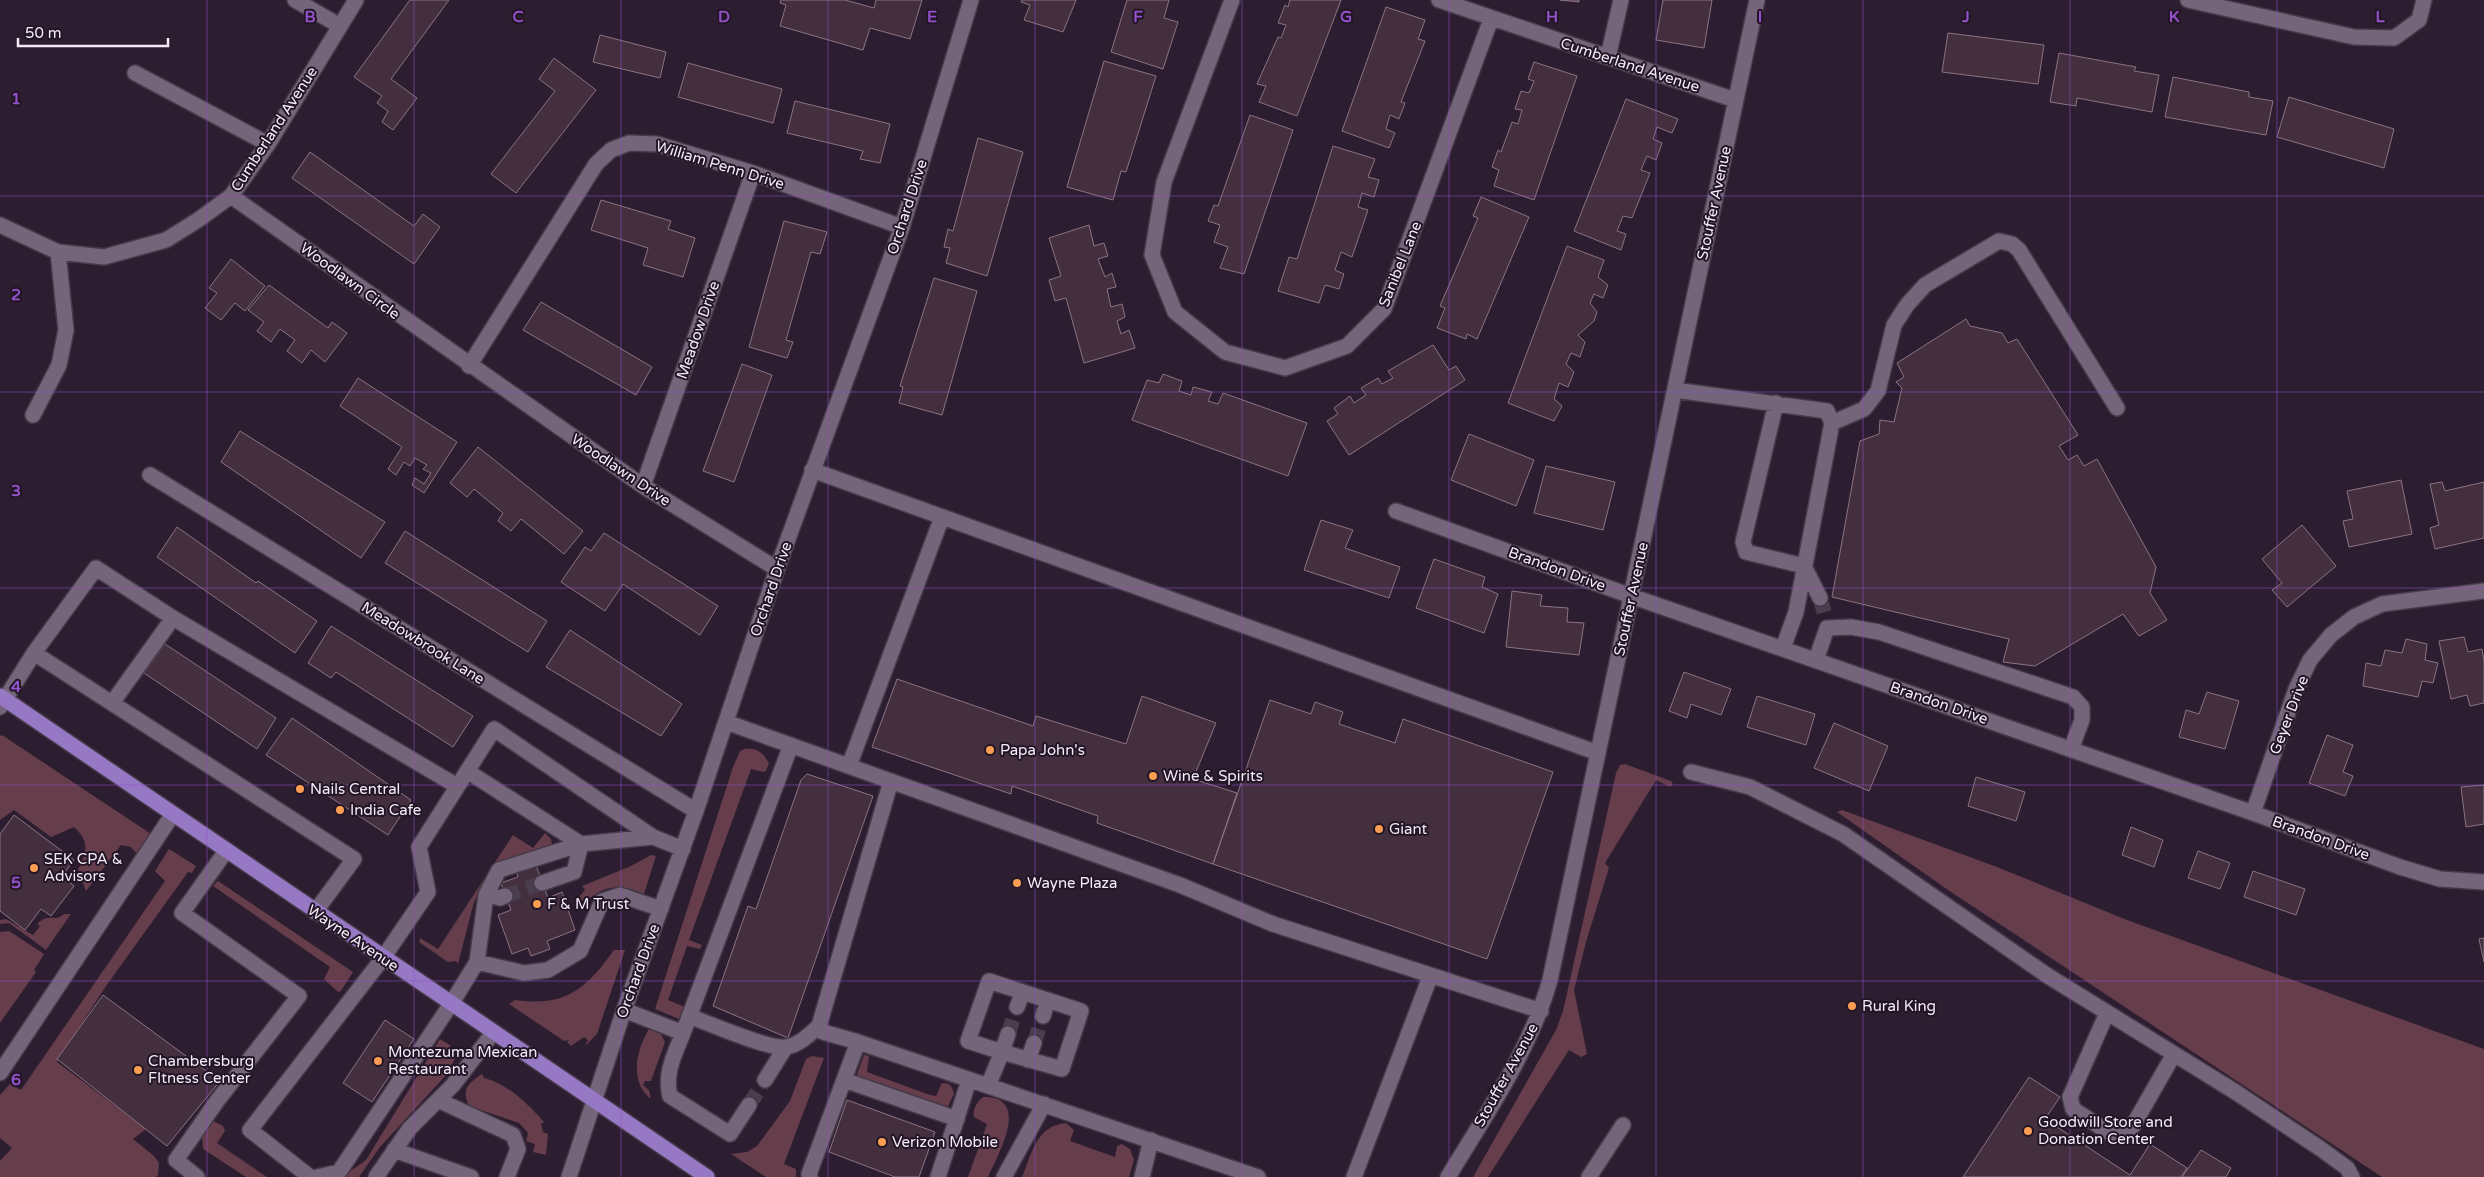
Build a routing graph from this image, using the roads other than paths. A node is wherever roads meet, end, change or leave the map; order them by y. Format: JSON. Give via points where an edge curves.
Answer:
{"nodes":[{"id":1,"x":295,"y":0,"type":"edge"},
{"id":2,"x":356,"y":0,"type":"edge"},
{"id":3,"x":971,"y":0,"type":"edge"},
{"id":4,"x":1232,"y":0,"type":"edge"},
{"id":5,"x":1439,"y":0,"type":"edge"},
{"id":6,"x":1621,"y":0,"type":"edge"},
{"id":7,"x":1757,"y":0,"type":"edge"},
{"id":8,"x":2188,"y":0,"type":"edge"},
{"id":9,"x":2424,"y":0,"type":"edge"},
{"id":10,"x":1492,"y":19,"type":"junction"},
{"id":11,"x":340,"y":26,"type":"junction"},
{"id":12,"x":1608,"y":57,"type":"junction"},
{"id":13,"x":135,"y":73,"type":"dead end"},
{"id":14,"x":1735,"y":100,"type":"junction"},
{"id":15,"x":268,"y":144,"type":"junction"},
{"id":16,"x":753,"y":173,"type":"junction"},
{"id":17,"x":231,"y":196,"type":"junction"},
{"id":18,"x":0,"y":225,"type":"edge"},
{"id":19,"x":902,"y":227,"type":"junction"},
{"id":20,"x":58,"y":252,"type":"junction"},
{"id":21,"x":469,"y":366,"type":"junction"},
{"id":22,"x":1675,"y":390,"type":"junction"},
{"id":23,"x":1776,"y":403,"type":"junction"},
{"id":24,"x":2117,"y":408,"type":"dead end"},
{"id":25,"x":33,"y":415,"type":"dead end"},
{"id":26,"x":1832,"y":423,"type":"junction"},
{"id":27,"x":812,"y":470,"type":"junction"},
{"id":28,"x":150,"y":476,"type":"dead end"},
{"id":29,"x":643,"y":486,"type":"junction"},
{"id":30,"x":1396,"y":511,"type":"dead end"},
{"id":31,"x":942,"y":517,"type":"junction"},
{"id":32,"x":1804,"y":566,"type":"junction"},
{"id":33,"x":778,"y":569,"type":"junction"},
{"id":34,"x":2484,"y":591,"type":"edge"},
{"id":35,"x":1632,"y":596,"type":"junction"},
{"id":36,"x":1820,"y":598,"type":"tunnel mouth"},
{"id":37,"x":173,"y":618,"type":"junction"},
{"id":38,"x":1783,"y":648,"type":"junction"},
{"id":39,"x":38,"y":655,"type":"junction"},
{"id":40,"x":1816,"y":660,"type":"junction"},
{"id":41,"x":2,"y":701,"type":"edge"},
{"id":42,"x":112,"y":703,"type":"junction"},
{"id":43,"x":726,"y":722,"type":"junction"},
{"id":44,"x":791,"y":745,"type":"junction"},
{"id":45,"x":2072,"y":749,"type":"junction"},
{"id":46,"x":1598,"y":753,"type":"junction"},
{"id":47,"x":849,"y":766,"type":"junction"},
{"id":48,"x":466,"y":770,"type":"junction"},
{"id":49,"x":1690,"y":772,"type":"dead end"},
{"id":50,"x":891,"y":781,"type":"junction"},
{"id":51,"x":458,"y":786,"type":"junction"},
{"id":52,"x":696,"y":811,"type":"junction"},
{"id":53,"x":2254,"y":813,"type":"junction"},
{"id":54,"x":173,"y":814,"type":"junction"},
{"id":55,"x":653,"y":836,"type":"junction"},
{"id":56,"x":581,"y":844,"type":"junction"},
{"id":57,"x":683,"y":849,"type":"junction"},
{"id":58,"x":226,"y":851,"type":"junction"},
{"id":59,"x":2484,"y":882,"type":"edge"},
{"id":60,"x":542,"y":883,"type":"tunnel mouth"},
{"id":61,"x":486,"y":895,"type":"junction"},
{"id":62,"x":505,"y":896,"type":"tunnel mouth"},
{"id":63,"x":661,"y":909,"type":"junction"},
{"id":64,"x":315,"y":912,"type":"junction"},
{"id":65,"x":383,"y":958,"type":"junction"},
{"id":66,"x":477,"y":962,"type":"junction"},
{"id":67,"x":1430,"y":977,"type":"junction"},
{"id":68,"x":1023,"y":992,"type":"junction"},
{"id":69,"x":1048,"y":1000,"type":"junction"},
{"id":70,"x":451,"y":1004,"type":"junction"},
{"id":71,"x":1017,"y":1008,"type":"tunnel mouth"},
{"id":72,"x":624,"y":1010,"type":"junction"},
{"id":73,"x":1541,"y":1011,"type":"junction"},
{"id":74,"x":2107,"y":1013,"type":"junction"},
{"id":75,"x":689,"y":1016,"type":"junction"},
{"id":76,"x":1043,"y":1016,"type":"tunnel mouth"},
{"id":77,"x":818,"y":1026,"type":"junction"},
{"id":78,"x":493,"y":1033,"type":"junction"},
{"id":79,"x":683,"y":1033,"type":"junction"},
{"id":80,"x":1008,"y":1034,"type":"tunnel mouth"},
{"id":81,"x":858,"y":1042,"type":"junction"},
{"id":82,"x":1034,"y":1043,"type":"tunnel mouth"},
{"id":83,"x":785,"y":1048,"type":"junction"},
{"id":84,"x":1002,"y":1052,"type":"junction"},
{"id":85,"x":2174,"y":1054,"type":"junction"},
{"id":86,"x":1028,"y":1060,"type":"junction"},
{"id":87,"x":0,"y":1073,"type":"edge"},
{"id":88,"x":764,"y":1080,"type":"tunnel mouth"},
{"id":89,"x":844,"y":1080,"type":"junction"},
{"id":90,"x":969,"y":1080,"type":"junction"},
{"id":91,"x":988,"y":1086,"type":"junction"},
{"id":92,"x":438,"y":1100,"type":"junction"},
{"id":93,"x":594,"y":1101,"type":"junction"},
{"id":94,"x":1044,"y":1104,"type":"junction"},
{"id":95,"x":749,"y":1105,"type":"tunnel mouth"},
{"id":96,"x":957,"y":1119,"type":"junction"},
{"id":97,"x":1623,"y":1124,"type":"dead end"},
{"id":98,"x":1151,"y":1140,"type":"junction"},
{"id":99,"x":394,"y":1150,"type":"junction"},
{"id":100,"x":197,"y":1177,"type":"edge"},
{"id":101,"x":310,"y":1177,"type":"edge"},
{"id":102,"x":318,"y":1177,"type":"edge"},
{"id":103,"x":376,"y":1177,"type":"edge"},
{"id":104,"x":471,"y":1177,"type":"edge"},
{"id":105,"x":507,"y":1177,"type":"edge"},
{"id":106,"x":569,"y":1177,"type":"edge"},
{"id":107,"x":707,"y":1177,"type":"edge"},
{"id":108,"x":810,"y":1177,"type":"edge"},
{"id":109,"x":938,"y":1177,"type":"edge"},
{"id":110,"x":1004,"y":1177,"type":"edge"},
{"id":111,"x":1142,"y":1177,"type":"edge"},
{"id":112,"x":1257,"y":1177,"type":"edge"},
{"id":113,"x":1354,"y":1177,"type":"edge"},
{"id":114,"x":1448,"y":1177,"type":"edge"},
{"id":115,"x":1589,"y":1177,"type":"edge"},
{"id":116,"x":2352,"y":1177,"type":"edge"}],
"edges":[{"from":1,"to":11,"type":"street"},
{"from":2,"to":11,"type":"street","name":"Cumberland Avenue"},
{"from":3,"to":19,"type":"street","name":"Orchard Drive"},
{"from":4,"to":10,"type":"street","name":"Sanibel Lane","via":[[1164,182],[1152,255],[1175,312],[1225,352],[1285,368],[1346,346],[1384,309]]},
{"from":5,"to":10,"type":"street","name":"Cumberland Avenue"},
{"from":6,"to":12,"type":"street"},
{"from":7,"to":14,"type":"street","name":"Stouffer Avenue"},
{"from":8,"to":9,"type":"street","via":[[2354,38],[2394,38],[2420,20]]},
{"from":10,"to":12,"type":"street","name":"Cumberland Avenue"},
{"from":11,"to":15,"type":"street","name":"Cumberland Avenue"},
{"from":12,"to":14,"type":"street","name":"Cumberland Avenue"},
{"from":13,"to":15,"type":"street"},
{"from":14,"to":22,"type":"street","name":"Stouffer Avenue"},
{"from":15,"to":17,"type":"street","name":"Cumberland Avenue"},
{"from":16,"to":19,"type":"street","name":"William Penn Drive"},
{"from":16,"to":21,"type":"street","name":"William Penn Drive","via":[[657,144],[629,143],[611,150],[596,164]]},
{"from":16,"to":29,"type":"street","name":"Meadow Drive"},
{"from":17,"to":20,"type":"street","name":"Cumberland Avenue","via":[[166,240],[104,257]]},
{"from":17,"to":21,"type":"street","name":"Woodlawn Circle"},
{"from":18,"to":20,"type":"street","name":"Cumberland Avenue"},
{"from":19,"to":27,"type":"street","name":"Orchard Drive"},
{"from":20,"to":25,"type":"street","via":[[66,330],[59,365]]},
{"from":21,"to":29,"type":"street","name":"Woodlawn Drive"},
{"from":22,"to":23,"type":"street"},
{"from":22,"to":35,"type":"street","name":"Stouffer Avenue"},
{"from":23,"to":26,"type":"street","via":[[1827,411]]},
{"from":23,"to":32,"type":"street","via":[[1744,542],[1746,552]]},
{"from":24,"to":26,"type":"street","via":[[2019,250],[2012,244],[1999,241],[1925,285],[1894,325],[1878,391],[1864,409]]},
{"from":26,"to":32,"type":"street"},
{"from":27,"to":31,"type":"street"},
{"from":27,"to":33,"type":"street","name":"Orchard Drive"},
{"from":28,"to":52,"type":"street","name":"Meadowbrook Lane"},
{"from":29,"to":33,"type":"street","name":"Woodlawn Drive"},
{"from":30,"to":35,"type":"street","name":"Brandon Drive"},
{"from":31,"to":46,"type":"street"},
{"from":31,"to":47,"type":"street"},
{"from":32,"to":36,"type":"street"},
{"from":32,"to":38,"type":"street","via":[[1796,612]]},
{"from":33,"to":43,"type":"street","name":"Orchard Drive"},
{"from":34,"to":53,"type":"street","name":"Geyer Drive","via":[[2382,604],[2354,617],[2331,635],[2310,660],[2296,689]]},
{"from":35,"to":38,"type":"street","name":"Brandon Drive"},
{"from":35,"to":46,"type":"street","name":"Stouffer Avenue"},
{"from":37,"to":39,"type":"street","via":[[104,573]]},
{"from":37,"to":42,"type":"street"},
{"from":37,"to":51,"type":"street"},
{"from":38,"to":40,"type":"street","name":"Brandon Drive"},
{"from":39,"to":41,"type":"street"},
{"from":39,"to":42,"type":"street"},
{"from":40,"to":45,"type":"street","name":"Brandon Drive"},
{"from":40,"to":45,"type":"street","via":[[1826,621],[1880,632],[2072,697],[2082,707],[2082,720]]},
{"from":41,"to":54,"type":"main road","name":"Wayne Avenue"},
{"from":42,"to":64,"type":"street","via":[[354,859]]},
{"from":43,"to":44,"type":"street"},
{"from":43,"to":52,"type":"street","name":"Orchard Drive"},
{"from":44,"to":47,"type":"street"},
{"from":44,"to":75,"type":"street"},
{"from":45,"to":53,"type":"street","name":"Brandon Drive"},
{"from":46,"to":73,"type":"street","name":"Stouffer Avenue"},
{"from":47,"to":50,"type":"street"},
{"from":48,"to":51,"type":"street"},
{"from":48,"to":55,"type":"street","via":[[494,729]]},
{"from":48,"to":56,"type":"street"},
{"from":49,"to":74,"type":"street","via":[[1750,787],[1843,834]]},
{"from":50,"to":67,"type":"street","via":[[1180,885],[1273,924]]},
{"from":50,"to":77,"type":"street"},
{"from":51,"to":65,"type":"street","via":[[419,847],[428,892]]},
{"from":52,"to":57,"type":"street","name":"Orchard Drive"},
{"from":53,"to":59,"type":"street","name":"Brandon Drive","via":[[2400,867],[2440,879]]},
{"from":54,"to":58,"type":"main road","name":"Wayne Avenue"},
{"from":54,"to":87,"type":"street"},
{"from":55,"to":56,"type":"street"},
{"from":55,"to":57,"type":"street"},
{"from":56,"to":60,"type":"street","via":[[574,872]]},
{"from":56,"to":61,"type":"street","via":[[499,870]]},
{"from":57,"to":63,"type":"street","name":"Orchard Drive"},
{"from":58,"to":64,"type":"main road","name":"Wayne Avenue"},
{"from":58,"to":100,"type":"street","via":[[182,913],[299,996],[176,1160]]},
{"from":61,"to":62,"type":"street"},
{"from":61,"to":66,"type":"street"},
{"from":63,"to":66,"type":"street","via":[[620,895],[602,901],[580,951],[548,970],[524,973]]},
{"from":63,"to":72,"type":"street","name":"Orchard Drive"},
{"from":64,"to":65,"type":"main road","name":"Wayne Avenue"},
{"from":65,"to":70,"type":"main road","name":"Wayne Avenue"},
{"from":65,"to":101,"type":"street","via":[[250,1130]]},
{"from":66,"to":70,"type":"street"},
{"from":67,"to":73,"type":"street"},
{"from":67,"to":113,"type":"street"},
{"from":68,"to":69,"type":"street"},
{"from":68,"to":71,"type":"street"},
{"from":68,"to":84,"type":"street","via":[[989,981],[968,1041]]},
{"from":69,"to":76,"type":"street"},
{"from":69,"to":86,"type":"street","via":[[1081,1010],[1062,1069]]},
{"from":70,"to":78,"type":"main road","name":"Wayne Avenue"},
{"from":70,"to":102,"type":"street","via":[[339,1172]]},
{"from":72,"to":79,"type":"street"},
{"from":72,"to":93,"type":"street","name":"Orchard Drive"},
{"from":73,"to":114,"type":"street","name":"Stouffer Avenue","via":[[1514,1066]]},
{"from":74,"to":85,"type":"street"},
{"from":74,"to":85,"type":"street","via":[[2070,1097],[2073,1108],[2114,1136],[2127,1136]]},
{"from":75,"to":79,"type":"street"},
{"from":75,"to":83,"type":"street"},
{"from":77,"to":81,"type":"street","via":[[823,1032]]},
{"from":77,"to":83,"type":"street","via":[[803,1041]]},
{"from":78,"to":92,"type":"street"},
{"from":78,"to":93,"type":"main road","name":"Wayne Avenue"},
{"from":79,"to":95,"type":"street","via":[[668,1070],[670,1096],[730,1134]]},
{"from":80,"to":84,"type":"street"},
{"from":81,"to":89,"type":"street"},
{"from":81,"to":90,"type":"street"},
{"from":82,"to":86,"type":"street"},
{"from":83,"to":88,"type":"street"},
{"from":84,"to":86,"type":"street"},
{"from":84,"to":91,"type":"street"},
{"from":85,"to":116,"type":"street","via":[[2321,1149],[2347,1168]]},
{"from":89,"to":96,"type":"street"},
{"from":89,"to":108,"type":"street"},
{"from":90,"to":91,"type":"street"},
{"from":90,"to":96,"type":"street"},
{"from":91,"to":94,"type":"street"},
{"from":92,"to":99,"type":"street","via":[[410,1128]]},
{"from":92,"to":105,"type":"street","via":[[513,1135],[518,1149]]},
{"from":93,"to":106,"type":"street","name":"Orchard Drive"},
{"from":93,"to":107,"type":"main road","name":"Wayne Avenue"},
{"from":94,"to":98,"type":"street"},
{"from":94,"to":110,"type":"street"},
{"from":96,"to":109,"type":"street"},
{"from":97,"to":115,"type":"street"},
{"from":98,"to":111,"type":"street"},
{"from":98,"to":112,"type":"street"},
{"from":99,"to":103,"type":"street"},
{"from":99,"to":104,"type":"street"}]}
